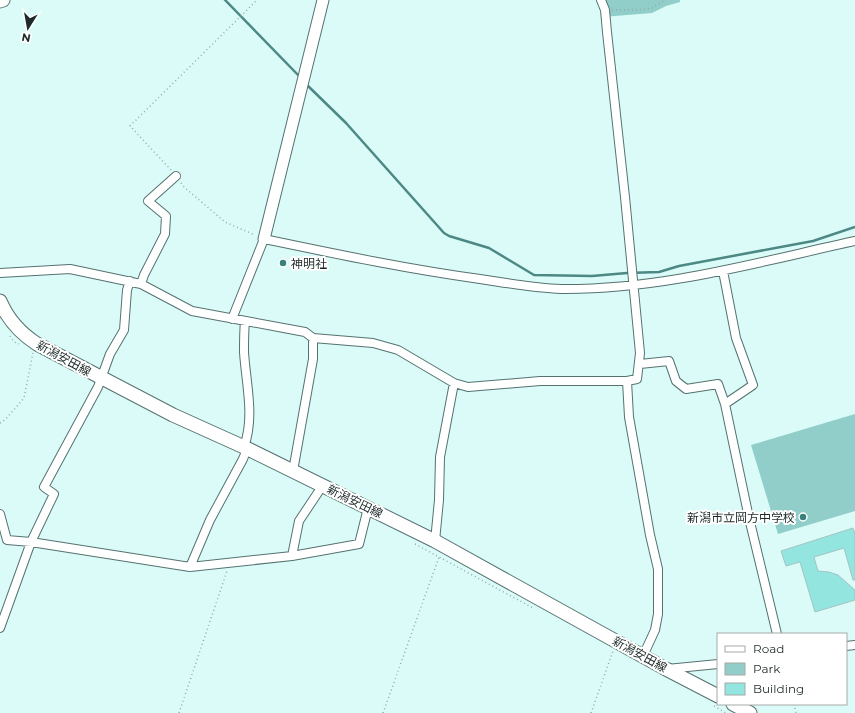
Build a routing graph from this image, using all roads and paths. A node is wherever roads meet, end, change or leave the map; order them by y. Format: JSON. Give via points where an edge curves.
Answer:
{"nodes":[{"id":1,"x":3,"y":0,"type":"edge"},
{"id":2,"x":257,"y":0,"type":"edge"},
{"id":3,"x":323,"y":0,"type":"edge"},
{"id":4,"x":601,"y":0,"type":"edge"},
{"id":5,"x":665,"y":0,"type":"edge"},
{"id":6,"x":0,"y":1,"type":"edge"},
{"id":7,"x":605,"y":10,"type":"junction"},
{"id":8,"x":176,"y":176,"type":"junction"},
{"id":9,"x":264,"y":239,"type":"junction"},
{"id":10,"x":855,"y":241,"type":"edge"},
{"id":11,"x":723,"y":271,"type":"junction"},
{"id":12,"x":0,"y":272,"type":"edge"},
{"id":13,"x":130,"y":281,"type":"junction"},
{"id":14,"x":141,"y":284,"type":"junction"},
{"id":15,"x":634,"y":286,"type":"junction"},
{"id":16,"x":0,"y":301,"type":"edge"},
{"id":17,"x":232,"y":319,"type":"junction"},
{"id":18,"x":244,"y":321,"type":"junction"},
{"id":19,"x":313,"y":338,"type":"junction"},
{"id":20,"x":38,"y":344,"type":"junction"},
{"id":21,"x":640,"y":364,"type":"junction"},
{"id":22,"x":101,"y":378,"type":"junction"},
{"id":23,"x":626,"y":381,"type":"junction"},
{"id":24,"x":454,"y":383,"type":"junction"},
{"id":25,"x":725,"y":404,"type":"junction"},
{"id":26,"x":0,"y":423,"type":"edge"},
{"id":27,"x":245,"y":448,"type":"junction"},
{"id":28,"x":293,"y":471,"type":"junction"},
{"id":29,"x":323,"y":485,"type":"junction"},
{"id":30,"x":368,"y":508,"type":"junction"},
{"id":31,"x":0,"y":514,"type":"edge"},
{"id":32,"x":31,"y":542,"type":"junction"},
{"id":33,"x":439,"y":543,"type":"junction"},
{"id":34,"x":292,"y":556,"type":"junction"},
{"id":35,"x":231,"y":562,"type":"junction"},
{"id":36,"x":190,"y":567,"type":"junction"},
{"id":37,"x":0,"y":628,"type":"edge"},
{"id":38,"x":777,"y":633,"type":"edge"},
{"id":39,"x":617,"y":642,"type":"junction"},
{"id":40,"x":643,"y":656,"type":"junction"},
{"id":41,"x":717,"y":664,"type":"edge"},
{"id":42,"x":666,"y":669,"type":"junction"},
{"id":43,"x":717,"y":695,"type":"edge"},
{"id":44,"x":735,"y":705,"type":"edge"},
{"id":45,"x":178,"y":713,"type":"edge"},
{"id":46,"x":383,"y":713,"type":"edge"},
{"id":47,"x":591,"y":713,"type":"edge"},
{"id":48,"x":750,"y":713,"type":"edge"}],
"edges":[{"from":1,"to":6,"type":"main road"},
{"from":2,"to":8,"type":"path","via":[[130,126]]},
{"from":3,"to":9,"type":"street"},
{"from":4,"to":7,"type":"street"},
{"from":5,"to":7,"type":"path","via":[[652,8]]},
{"from":7,"to":15,"type":"street"},
{"from":8,"to":9,"type":"path","via":[[184,187],[225,222]]},
{"from":8,"to":14,"type":"street","via":[[148,202],[166,216],[165,234]]},
{"from":9,"to":15,"type":"street","via":[[398,266],[538,288]]},
{"from":9,"to":17,"type":"street"},
{"from":10,"to":11,"type":"street"},
{"from":11,"to":15,"type":"street"},
{"from":11,"to":25,"type":"street","via":[[736,338],[753,385]]},
{"from":12,"to":13,"type":"street","via":[[70,269]]},
{"from":13,"to":14,"type":"street"},
{"from":13,"to":22,"type":"street","via":[[126,290],[124,330],[110,354]]},
{"from":14,"to":17,"type":"street","via":[[192,311]]},
{"from":15,"to":21,"type":"street"},
{"from":16,"to":20,"type":"main road","name":"新潟安田線","via":[[15,326]]},
{"from":17,"to":18,"type":"street"},
{"from":18,"to":19,"type":"street","via":[[305,332]]},
{"from":18,"to":27,"type":"street","via":[[250,411]]},
{"from":19,"to":24,"type":"street","via":[[373,343],[398,350]]},
{"from":19,"to":28,"type":"street","via":[[313,359]]},
{"from":20,"to":22,"type":"main road","name":"新潟安田線"},
{"from":20,"to":26,"type":"path","via":[[33,352],[24,398]]},
{"from":21,"to":23,"type":"street","via":[[637,379]]},
{"from":21,"to":25,"type":"street","via":[[669,361],[676,380],[686,390],[718,384]]},
{"from":22,"to":27,"type":"main road","name":"新潟安田線"},
{"from":22,"to":32,"type":"street","via":[[44,487],[54,494]]},
{"from":23,"to":24,"type":"street","via":[[540,381],[468,388]]},
{"from":23,"to":40,"type":"street","via":[[629,417],[658,569],[658,614]]},
{"from":24,"to":33,"type":"street","via":[[440,457]]},
{"from":25,"to":38,"type":"street"},
{"from":27,"to":28,"type":"main road","name":"新潟安田線"},
{"from":27,"to":36,"type":"street","via":[[243,459],[210,520]]},
{"from":28,"to":29,"type":"main road","name":"新潟安田線"},
{"from":29,"to":30,"type":"main road","name":"新潟安田線"},
{"from":29,"to":34,"type":"street","via":[[299,521]]},
{"from":30,"to":33,"type":"main road","name":"新潟安田線"},
{"from":30,"to":34,"type":"street","via":[[359,544]]},
{"from":31,"to":32,"type":"street","via":[[7,540]]},
{"from":32,"to":36,"type":"street"},
{"from":32,"to":37,"type":"street"},
{"from":33,"to":39,"type":"main road","name":"新潟安田線"},
{"from":33,"to":46,"type":"path"},
{"from":34,"to":35,"type":"street"},
{"from":35,"to":36,"type":"street"},
{"from":35,"to":45,"type":"path"},
{"from":39,"to":40,"type":"main road","name":"新潟安田線"},
{"from":39,"to":47,"type":"path"},
{"from":40,"to":42,"type":"main road","name":"新潟安田線"},
{"from":41,"to":42,"type":"street"},
{"from":42,"to":43,"type":"main road","name":"新潟安田線"},
{"from":44,"to":48,"type":"main road"}]}
